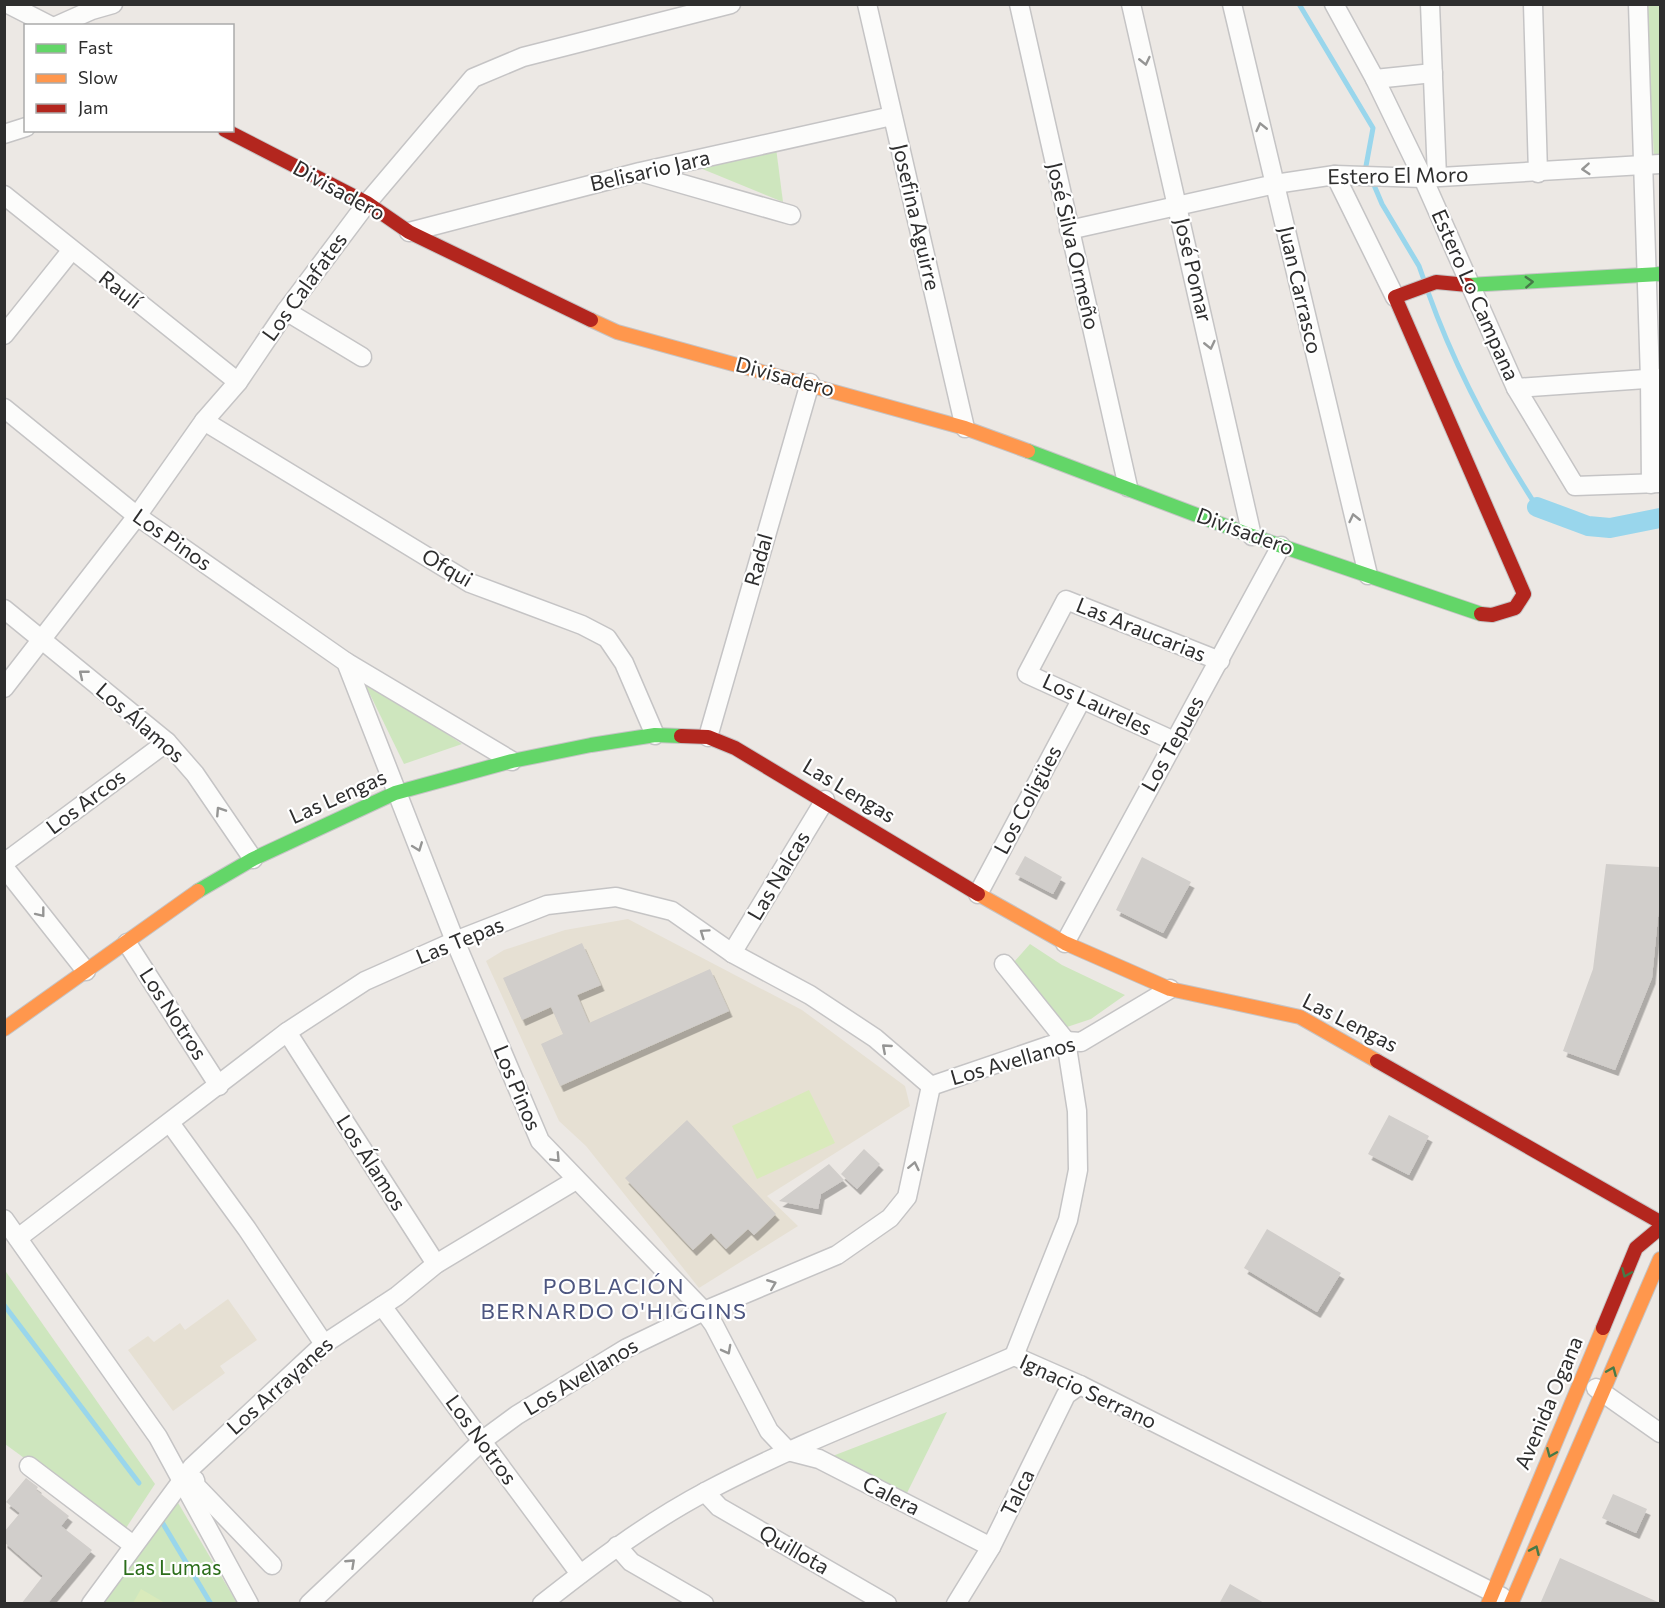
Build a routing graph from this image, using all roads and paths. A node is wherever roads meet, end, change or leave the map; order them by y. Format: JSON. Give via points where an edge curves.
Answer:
{"nodes":[{"id":1,"x":8,"y":4,"type":"edge"},
{"id":2,"x":46,"y":4,"type":"edge"},
{"id":3,"x":112,"y":4,"type":"edge"},
{"id":4,"x":731,"y":4,"type":"edge"},
{"id":5,"x":867,"y":4,"type":"edge"},
{"id":6,"x":1019,"y":4,"type":"edge"},
{"id":7,"x":1131,"y":4,"type":"edge"},
{"id":8,"x":1232,"y":4,"type":"edge"},
{"id":9,"x":1334,"y":4,"type":"edge"},
{"id":10,"x":1430,"y":4,"type":"edge"},
{"id":11,"x":1533,"y":4,"type":"edge"},
{"id":12,"x":1638,"y":4,"type":"edge"},
{"id":13,"x":49,"y":24,"type":"edge"},
{"id":14,"x":52,"y":24,"type":"edge"},
{"id":15,"x":58,"y":24,"type":"edge"},
{"id":16,"x":1433,"y":73,"type":"junction"},
{"id":17,"x":1375,"y":79,"type":"junction"},
{"id":18,"x":892,"y":116,"type":"junction"},
{"id":19,"x":24,"y":128,"type":"edge"},
{"id":20,"x":229,"y":132,"type":"edge"},
{"id":21,"x":4,"y":134,"type":"edge"},
{"id":22,"x":1652,"y":165,"type":"edge"},
{"id":23,"x":640,"y":172,"type":"junction"},
{"id":24,"x":1538,"y":173,"type":"junction"},
{"id":25,"x":1343,"y":175,"type":"junction"},
{"id":26,"x":1430,"y":177,"type":"junction"},
{"id":27,"x":1275,"y":184,"type":"junction"},
{"id":28,"x":4,"y":195,"type":"edge"},
{"id":29,"x":367,"y":203,"type":"junction"},
{"id":30,"x":1179,"y":206,"type":"junction"},
{"id":31,"x":791,"y":215,"type":"dead end"},
{"id":32,"x":1069,"y":230,"type":"junction"},
{"id":33,"x":409,"y":232,"type":"junction"},
{"id":34,"x":71,"y":251,"type":"junction"},
{"id":35,"x":1654,"y":275,"type":"edge"},
{"id":36,"x":1471,"y":285,"type":"junction"},
{"id":37,"x":1395,"y":297,"type":"junction"},
{"id":38,"x":286,"y":311,"type":"junction"},
{"id":39,"x":4,"y":334,"type":"edge"},
{"id":40,"x":362,"y":357,"type":"dead end"},
{"id":41,"x":1655,"y":379,"type":"edge"},
{"id":42,"x":238,"y":382,"type":"junction"},
{"id":43,"x":810,"y":383,"type":"junction"},
{"id":44,"x":1516,"y":388,"type":"junction"},
{"id":45,"x":4,"y":408,"type":"edge"},
{"id":46,"x":204,"y":421,"type":"junction"},
{"id":47,"x":965,"y":428,"type":"junction"},
{"id":48,"x":1656,"y":484,"type":"edge"},
{"id":49,"x":1128,"y":487,"type":"junction"},
{"id":50,"x":137,"y":516,"type":"junction"},
{"id":51,"x":1252,"y":536,"type":"junction"},
{"id":52,"x":1281,"y":546,"type":"junction"},
{"id":53,"x":1368,"y":575,"type":"junction"},
{"id":54,"x":4,"y":609,"type":"edge"},
{"id":55,"x":1047,"y":635,"type":"joint"},
{"id":56,"x":41,"y":640,"type":"junction"},
{"id":57,"x":1220,"y":661,"type":"junction"},
{"id":58,"x":346,"y":662,"type":"junction"},
{"id":59,"x":4,"y":688,"type":"edge"},
{"id":60,"x":1078,"y":706,"type":"dead end"},
{"id":61,"x":655,"y":735,"type":"junction"},
{"id":62,"x":708,"y":737,"type":"junction"},
{"id":63,"x":167,"y":741,"type":"junction"},
{"id":64,"x":1174,"y":741,"type":"junction"},
{"id":65,"x":512,"y":760,"type":"junction"},
{"id":66,"x":395,"y":793,"type":"junction"},
{"id":67,"x":825,"y":800,"type":"junction"},
{"id":68,"x":252,"y":859,"type":"junction"},
{"id":69,"x":4,"y":865,"type":"edge"},
{"id":70,"x":978,"y":894,"type":"junction"},
{"id":71,"x":455,"y":941,"type":"junction"},
{"id":72,"x":128,"y":943,"type":"junction"},
{"id":73,"x":1065,"y":943,"type":"junction"},
{"id":74,"x":732,"y":953,"type":"junction"},
{"id":75,"x":1004,"y":964,"type":"dead end"},
{"id":76,"x":86,"y":971,"type":"junction"},
{"id":77,"x":1170,"y":989,"type":"junction"},
{"id":78,"x":4,"y":1029,"type":"edge"},
{"id":79,"x":287,"y":1032,"type":"junction"},
{"id":80,"x":1066,"y":1041,"type":"junction"},
{"id":81,"x":219,"y":1086,"type":"junction"},
{"id":82,"x":931,"y":1086,"type":"junction"},
{"id":83,"x":170,"y":1123,"type":"junction"},
{"id":84,"x":576,"y":1180,"type":"junction"},
{"id":85,"x":4,"y":1219,"type":"edge"},
{"id":86,"x":1660,"y":1222,"type":"edge"},
{"id":87,"x":1660,"y":1228,"type":"edge"},
{"id":88,"x":18,"y":1238,"type":"junction"},
{"id":89,"x":1660,"y":1259,"type":"edge"},
{"id":90,"x":436,"y":1264,"type":"junction"},
{"id":91,"x":382,"y":1306,"type":"junction"},
{"id":92,"x":704,"y":1311,"type":"junction"},
{"id":93,"x":324,"y":1344,"type":"junction"},
{"id":94,"x":1014,"y":1356,"type":"junction"},
{"id":95,"x":1581,"y":1379,"type":"junction"},
{"id":96,"x":1080,"y":1384,"type":"junction"},
{"id":97,"x":1603,"y":1392,"type":"junction"},
{"id":98,"x":1660,"y":1432,"type":"edge"},
{"id":99,"x":483,"y":1440,"type":"junction"},
{"id":100,"x":788,"y":1451,"type":"junction"},
{"id":101,"x":29,"y":1466,"type":"dead end"},
{"id":102,"x":188,"y":1473,"type":"junction"},
{"id":103,"x":705,"y":1492,"type":"junction"},
{"id":104,"x":133,"y":1545,"type":"junction"},
{"id":105,"x":617,"y":1546,"type":"junction"},
{"id":106,"x":991,"y":1547,"type":"junction"},
{"id":107,"x":272,"y":1565,"type":"dead end"},
{"id":108,"x":580,"y":1574,"type":"junction"},
{"id":109,"x":1490,"y":1598,"type":"edge"},
{"id":110,"x":1512,"y":1602,"type":"edge"},
{"id":111,"x":91,"y":1604,"type":"edge"},
{"id":112,"x":249,"y":1604,"type":"edge"},
{"id":113,"x":309,"y":1604,"type":"edge"},
{"id":114,"x":542,"y":1604,"type":"edge"},
{"id":115,"x":704,"y":1604,"type":"edge"},
{"id":116,"x":887,"y":1604,"type":"edge"},
{"id":117,"x":956,"y":1604,"type":"edge"}],
"edges":[{"from":1,"to":13,"type":"street"},
{"from":2,"to":14,"type":"street"},
{"from":3,"to":15,"type":"street"},
{"from":4,"to":29,"type":"street","name":"Los Calafates","via":[[523,57],[473,78]]},
{"from":5,"to":18,"type":"street","name":"Josefina Aguirre"},
{"from":6,"to":32,"type":"street","name":"José Silva Ormeño"},
{"from":7,"to":30,"type":"street","name":"José Pomar","one_way":true},
{"from":27,"to":8,"type":"street","name":"Juan Carrasco","one_way":true},
{"from":9,"to":17,"type":"street","name":"Estero Lo Campana"},
{"from":10,"to":16,"type":"street"},
{"from":11,"to":24,"type":"street"},
{"from":12,"to":22,"type":"street"},
{"from":16,"to":17,"type":"street"},
{"from":16,"to":26,"type":"street"},
{"from":17,"to":26,"type":"street","name":"Estero Lo Campana"},
{"from":18,"to":23,"type":"street","name":"Belisario Jara"},
{"from":18,"to":47,"type":"street","name":"Josefina Aguirre"},
{"from":19,"to":21,"type":"street"},
{"from":20,"to":29,"type":"street","name":"Divisadero"},
{"from":22,"to":24,"type":"street","name":"Estero El Moro","one_way":true},
{"from":22,"to":35,"type":"street"},
{"from":23,"to":31,"type":"street"},
{"from":23,"to":33,"type":"street","name":"Belisario Jara"},
{"from":24,"to":26,"type":"street","name":"Estero El Moro"},
{"from":25,"to":26,"type":"street","name":"Estero El Moro"},
{"from":25,"to":27,"type":"street","name":"Estero El Moro"},
{"from":25,"to":37,"type":"street"},
{"from":26,"to":36,"type":"street","name":"Estero Lo Campana"},
{"from":27,"to":30,"type":"street","name":"Estero El Moro"},
{"from":53,"to":27,"type":"street","name":"Juan Carrasco","one_way":true},
{"from":28,"to":34,"type":"street","name":"Raulí"},
{"from":29,"to":33,"type":"street","name":"Divisadero"},
{"from":29,"to":38,"type":"street","name":"Los Calafates"},
{"from":30,"to":32,"type":"street","name":"Estero El Moro"},
{"from":30,"to":51,"type":"street","name":"José Pomar","one_way":true},
{"from":32,"to":49,"type":"street","name":"José Silva Ormeño"},
{"from":33,"to":43,"type":"street","name":"Divisadero","via":[[617,332]]},
{"from":34,"to":39,"type":"street"},
{"from":34,"to":42,"type":"street","name":"Raulí"},
{"from":36,"to":35,"type":"street","one_way":true},
{"from":35,"to":41,"type":"street"},
{"from":36,"to":37,"type":"street","via":[[1437,282]]},
{"from":36,"to":44,"type":"street","name":"Estero Lo Campana"},
{"from":37,"to":53,"type":"street","name":"Divisadero","via":[[1524,594],[1515,608],[1492,615],[1474,613]]},
{"from":38,"to":40,"type":"street"},
{"from":38,"to":42,"type":"street","name":"Los Calafates"},
{"from":41,"to":44,"type":"street"},
{"from":41,"to":48,"type":"street"},
{"from":42,"to":46,"type":"street","name":"Los Calafates"},
{"from":43,"to":47,"type":"street","name":"Divisadero"},
{"from":43,"to":62,"type":"street","name":"Radal"},
{"from":44,"to":48,"type":"street","name":"Estero Lo Campana","via":[[1575,486]]},
{"from":45,"to":50,"type":"street","name":"Los Pinos"},
{"from":46,"to":50,"type":"street","name":"Los Calafates"},
{"from":46,"to":61,"type":"street","name":"Ofqui","via":[[470,583],[607,638],[624,663]]},
{"from":47,"to":49,"type":"street","name":"Divisadero"},
{"from":49,"to":51,"type":"street","name":"Divisadero"},
{"from":50,"to":56,"type":"street","name":"Los Calafates"},
{"from":50,"to":58,"type":"street","name":"Los Pinos"},
{"from":51,"to":52,"type":"street","name":"Divisadero"},
{"from":52,"to":53,"type":"street","name":"Divisadero"},
{"from":52,"to":57,"type":"street","name":"Los Tepues"},
{"from":54,"to":56,"type":"street","name":"Los Álamos"},
{"from":55,"to":57,"type":"street","name":"Las Araucarias","via":[[1066,600]]},
{"from":55,"to":64,"type":"street","name":"Los Laureles","via":[[1027,674]]},
{"from":56,"to":59,"type":"street","name":"Los Calafates"},
{"from":63,"to":56,"type":"street","name":"Los Álamos","one_way":true},
{"from":57,"to":64,"type":"street","name":"Los Tepues"},
{"from":58,"to":65,"type":"street","name":"Los Pinos"},
{"from":58,"to":66,"type":"street","name":"Los Pinos"},
{"from":60,"to":70,"type":"street","name":"Los Coligües"},
{"from":61,"to":62,"type":"street","name":"Las Lengas"},
{"from":61,"to":65,"type":"street","name":"Las Lengas"},
{"from":62,"to":67,"type":"street","name":"Las Lengas","via":[[735,748]]},
{"from":68,"to":63,"type":"street","name":"Los Álamos","one_way":true,"via":[[195,774]]},
{"from":63,"to":69,"type":"street","name":"Los Arcos"},
{"from":64,"to":73,"type":"street","name":"Los Tepues"},
{"from":65,"to":66,"type":"street","name":"Las Lengas"},
{"from":66,"to":68,"type":"street","name":"Las Lengas"},
{"from":66,"to":71,"type":"street","name":"Los Pinos","one_way":true},
{"from":67,"to":70,"type":"street","name":"Las Lengas"},
{"from":67,"to":74,"type":"street","name":"Las Nalcas"},
{"from":68,"to":72,"type":"street","name":"Las Lengas","via":[[189,897]]},
{"from":69,"to":76,"type":"street","one_way":true},
{"from":70,"to":73,"type":"street","name":"Las Lengas"},
{"from":74,"to":71,"type":"street","name":"Las Tepas","one_way":true,"via":[[672,912],[615,897],[547,905]]},
{"from":71,"to":79,"type":"street","name":"Las Tepas","via":[[365,981]]},
{"from":71,"to":84,"type":"street","name":"Los Pinos","one_way":true,"via":[[540,1141]]},
{"from":72,"to":76,"type":"street","name":"Las Lengas"},
{"from":72,"to":81,"type":"street","name":"Los Notros"},
{"from":73,"to":77,"type":"street","name":"Las Lengas"},
{"from":82,"to":74,"type":"street","name":"Las Tepas","one_way":true,"via":[[875,1038],[810,995]]},
{"from":75,"to":80,"type":"street"},
{"from":76,"to":78,"type":"street","name":"Las Lengas"},
{"from":77,"to":80,"type":"street","name":"Los Avellanos","via":[[1081,1042]]},
{"from":77,"to":86,"type":"street","name":"Las Lengas","via":[[1300,1017]]},
{"from":79,"to":81,"type":"street","name":"Las Tepas"},
{"from":79,"to":90,"type":"street","name":"Los Álamos"},
{"from":80,"to":82,"type":"street","name":"Los Avellanos"},
{"from":80,"to":94,"type":"street","via":[[1077,1111],[1078,1170],[1068,1220]]},
{"from":81,"to":83,"type":"street","name":"Las Tepas"},
{"from":92,"to":82,"type":"street","name":"Los Avellanos","one_way":true,"via":[[837,1256],[890,1218],[907,1197]]},
{"from":83,"to":88,"type":"street","name":"Las Tepas"},
{"from":83,"to":93,"type":"street"},
{"from":84,"to":90,"type":"street","name":"Los Arrayanes"},
{"from":84,"to":92,"type":"street","name":"Los Pinos"},
{"from":85,"to":88,"type":"street"},
{"from":87,"to":95,"type":"street","name":"Avenida Ogana","one_way":true,"via":[[1636,1248]]},
{"from":88,"to":102,"type":"street","via":[[158,1437]]},
{"from":97,"to":89,"type":"street","one_way":true},
{"from":90,"to":91,"type":"street","name":"Los Arrayanes"},
{"from":91,"to":93,"type":"street","name":"Los Arrayanes"},
{"from":91,"to":99,"type":"street","name":"Los Notros"},
{"from":92,"to":99,"type":"street","name":"Los Avellanos","via":[[588,1370]]},
{"from":92,"to":100,"type":"street","name":"Los Pinos","one_way":true,"via":[[769,1431]]},
{"from":93,"to":102,"type":"street","name":"Los Arrayanes"},
{"from":94,"to":96,"type":"street","name":"Ignacio Serrano"},
{"from":94,"to":100,"type":"street","name":"Ignacio Serrano"},
{"from":95,"to":97,"type":"street"},
{"from":95,"to":109,"type":"street","name":"Avenida Ogana","one_way":true},
{"from":96,"to":106,"type":"street","name":"Talca","via":[[1066,1395]]},
{"from":96,"to":109,"type":"street","name":"Ignacio Serrano"},
{"from":97,"to":98,"type":"street"},
{"from":110,"to":97,"type":"street","one_way":true},
{"from":99,"to":108,"type":"street","name":"Los Notros"},
{"from":113,"to":99,"type":"street","name":"Los Avellanos","one_way":true},
{"from":100,"to":103,"type":"street","name":"Ignacio Serrano"},
{"from":100,"to":106,"type":"street","name":"Calera","via":[[819,1459]]},
{"from":101,"to":104,"type":"street"},
{"from":102,"to":104,"type":"street","name":"Los Arrayanes"},
{"from":102,"to":107,"type":"street"},
{"from":102,"to":112,"type":"street"},
{"from":103,"to":105,"type":"street","name":"Ignacio Serrano"},
{"from":103,"to":116,"type":"street","name":"Quillota","via":[[719,1507]]},
{"from":104,"to":111,"type":"street","name":"Los Arrayanes"},
{"from":105,"to":108,"type":"street","name":"Ignacio Serrano"},
{"from":105,"to":115,"type":"street","via":[[630,1562]]},
{"from":106,"to":117,"type":"street","name":"Talca"},
{"from":108,"to":114,"type":"street","name":"Ignacio Serrano"},
{"from":109,"to":110,"type":"street","name":"Ignacio Serrano"}]}
